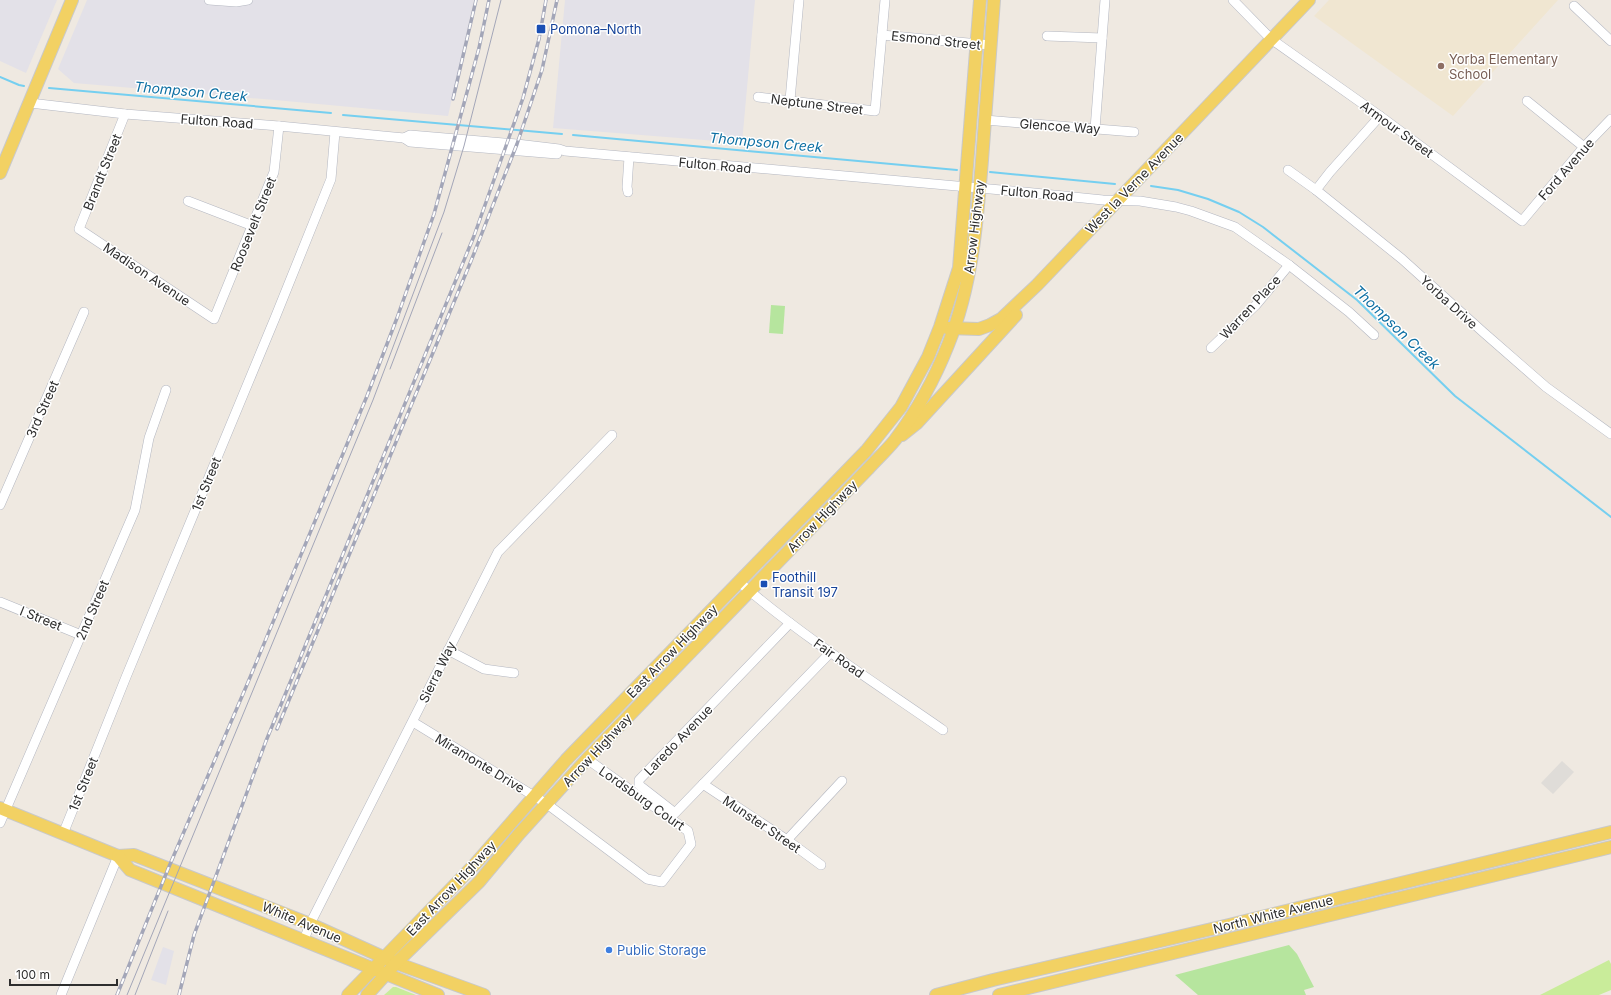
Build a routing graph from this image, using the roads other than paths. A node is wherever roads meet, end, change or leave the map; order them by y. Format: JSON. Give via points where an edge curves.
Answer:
{"nodes":[{"id":1,"x":72,"y":0,"type":"edge"},
{"id":2,"x":209,"y":0,"type":"edge"},
{"id":3,"x":248,"y":0,"type":"edge"},
{"id":4,"x":800,"y":0,"type":"edge"},
{"id":5,"x":885,"y":0,"type":"edge"},
{"id":6,"x":980,"y":0,"type":"edge"},
{"id":7,"x":994,"y":0,"type":"edge"},
{"id":8,"x":1106,"y":0,"type":"edge"},
{"id":9,"x":1233,"y":0,"type":"edge"},
{"id":10,"x":1309,"y":0,"type":"edge"},
{"id":11,"x":1574,"y":6,"type":"dead end"},
{"id":12,"x":882,"y":35,"type":"junction"},
{"id":13,"x":1047,"y":36,"type":"dead end"},
{"id":14,"x":1102,"y":38,"type":"junction"},
{"id":15,"x":1271,"y":39,"type":"junction"},
{"id":16,"x":1611,"y":40,"type":"edge"},
{"id":17,"x":976,"y":44,"type":"junction"},
{"id":18,"x":990,"y":45,"type":"junction"},
{"id":19,"x":758,"y":97,"type":"dead end"},
{"id":20,"x":790,"y":100,"type":"junction"},
{"id":21,"x":1527,"y":102,"type":"dead end"},
{"id":22,"x":30,"y":103,"type":"junction"},
{"id":23,"x":125,"y":114,"type":"junction"},
{"id":24,"x":1380,"y":116,"type":"junction"},
{"id":25,"x":1611,"y":119,"type":"edge"},
{"id":26,"x":985,"y":120,"type":"junction"},
{"id":27,"x":279,"y":126,"type":"junction"},
{"id":28,"x":1095,"y":129,"type":"junction"},
{"id":29,"x":335,"y":132,"type":"junction"},
{"id":30,"x":1134,"y":132,"type":"dead end"},
{"id":31,"x":1584,"y":147,"type":"junction"},
{"id":32,"x":629,"y":157,"type":"junction"},
{"id":33,"x":1288,"y":170,"type":"dead end"},
{"id":34,"x":0,"y":173,"type":"edge"},
{"id":35,"x":965,"y":187,"type":"junction"},
{"id":36,"x":980,"y":188,"type":"junction"},
{"id":37,"x":1316,"y":190,"type":"junction"},
{"id":38,"x":628,"y":192,"type":"dead end"},
{"id":39,"x":188,"y":201,"type":"dead end"},
{"id":40,"x":1118,"y":201,"type":"junction"},
{"id":41,"x":1522,"y":221,"type":"joint"},
{"id":42,"x":253,"y":226,"type":"junction"},
{"id":43,"x":79,"y":229,"type":"joint"},
{"id":44,"x":1289,"y":266,"type":"junction"},
{"id":45,"x":1037,"y":285,"type":"junction"},
{"id":46,"x":84,"y":312,"type":"dead end"},
{"id":47,"x":214,"y":319,"type":"joint"},
{"id":48,"x":940,"y":327,"type":"junction"},
{"id":49,"x":954,"y":328,"type":"junction"},
{"id":50,"x":1374,"y":335,"type":"dead end"},
{"id":51,"x":1211,"y":348,"type":"dead end"},
{"id":52,"x":166,"y":390,"type":"dead end"},
{"id":53,"x":883,"y":431,"type":"junction"},
{"id":54,"x":1611,"y":434,"type":"edge"},
{"id":55,"x":612,"y":435,"type":"dead end"},
{"id":56,"x":894,"y":440,"type":"junction"},
{"id":57,"x":0,"y":505,"type":"edge"},
{"id":58,"x":739,"y":582,"type":"junction"},
{"id":59,"x":749,"y":590,"type":"junction"},
{"id":60,"x":0,"y":602,"type":"edge"},
{"id":61,"x":790,"y":623,"type":"junction"},
{"id":62,"x":81,"y":634,"type":"junction"},
{"id":63,"x":448,"y":650,"type":"junction"},
{"id":64,"x":830,"y":653,"type":"junction"},
{"id":65,"x":514,"y":673,"type":"dead end"},
{"id":66,"x":413,"y":722,"type":"junction"},
{"id":67,"x":944,"y":730,"type":"dead end"},
{"id":68,"x":587,"y":759,"type":"junction"},
{"id":69,"x":842,"y":781,"type":"dead end"},
{"id":70,"x":703,"y":784,"type":"junction"},
{"id":71,"x":534,"y":796,"type":"junction"},
{"id":72,"x":547,"y":804,"type":"junction"},
{"id":73,"x":3,"y":809,"type":"edge"},
{"id":74,"x":0,"y":823,"type":"edge"},
{"id":75,"x":1611,"y":832,"type":"edge"},
{"id":76,"x":63,"y":834,"type":"junction"},
{"id":77,"x":787,"y":840,"type":"junction"},
{"id":78,"x":1611,"y":847,"type":"edge"},
{"id":79,"x":118,"y":856,"type":"junction"},
{"id":80,"x":821,"y":865,"type":"dead end"},
{"id":81,"x":310,"y":924,"type":"junction"},
{"id":82,"x":304,"y":940,"type":"junction"},
{"id":83,"x":390,"y":960,"type":"junction"},
{"id":84,"x":374,"y":968,"type":"junction"},
{"id":85,"x":386,"y":975,"type":"junction"},
{"id":86,"x":61,"y":995,"type":"edge"},
{"id":87,"x":348,"y":995,"type":"edge"},
{"id":88,"x":367,"y":995,"type":"edge"},
{"id":89,"x":438,"y":995,"type":"edge"},
{"id":90,"x":484,"y":995,"type":"edge"},
{"id":91,"x":936,"y":995,"type":"edge"},
{"id":92,"x":999,"y":995,"type":"edge"}],
"edges":[{"from":1,"to":22,"type":"main road"},
{"from":2,"to":3,"type":"street"},
{"from":4,"to":20,"type":"street"},
{"from":5,"to":12,"type":"street"},
{"from":6,"to":17,"type":"main road","name":"Arrow Highway"},
{"from":7,"to":18,"type":"main road","name":"Arrow Highway"},
{"from":8,"to":14,"type":"street"},
{"from":9,"to":15,"type":"street","name":"Armour Street"},
{"from":10,"to":15,"type":"main road","name":"West la Verne Avenue"},
{"from":11,"to":16,"type":"street"},
{"from":12,"to":17,"type":"street","name":"Esmond Street"},
{"from":12,"to":20,"type":"street","name":"Neptune Street","via":[[875,111]]},
{"from":13,"to":14,"type":"street"},
{"from":14,"to":28,"type":"street"},
{"from":15,"to":24,"type":"street","name":"Armour Street"},
{"from":15,"to":40,"type":"main road","name":"West la Verne Avenue"},
{"from":17,"to":18,"type":"street","name":"Esmond Street"},
{"from":17,"to":35,"type":"main road","name":"Arrow Highway"},
{"from":18,"to":26,"type":"main road","name":"Arrow Highway"},
{"from":19,"to":20,"type":"street","name":"Neptune Street"},
{"from":21,"to":31,"type":"street"},
{"from":22,"to":23,"type":"street","name":"Fulton Road"},
{"from":22,"to":34,"type":"main road"},
{"from":23,"to":27,"type":"street","name":"Fulton Road"},
{"from":23,"to":43,"type":"street","name":"Brandt Street"},
{"from":24,"to":37,"type":"street"},
{"from":24,"to":41,"type":"street","name":"Armour Street"},
{"from":25,"to":31,"type":"street","name":"Ford Avenue"},
{"from":26,"to":28,"type":"street","name":"Glencoe Way"},
{"from":26,"to":36,"type":"main road","name":"Arrow Highway"},
{"from":27,"to":29,"type":"street","name":"Fulton Road"},
{"from":27,"to":42,"type":"street","name":"Roosevelt Street","via":[[274,172]]},
{"from":28,"to":30,"type":"street","name":"Glencoe Way"},
{"from":29,"to":32,"type":"street","name":"Fulton Road","via":[[517,144]]},
{"from":29,"to":76,"type":"street","name":"1st Street","via":[[331,179]]},
{"from":31,"to":41,"type":"street","name":"Ford Avenue"},
{"from":32,"to":35,"type":"street","name":"Fulton Road"},
{"from":32,"to":38,"type":"street"},
{"from":33,"to":37,"type":"street","name":"Yorba Drive"},
{"from":35,"to":36,"type":"street","name":"Fulton Road"},
{"from":35,"to":48,"type":"main road","name":"Arrow Highway","via":[[959,268]]},
{"from":36,"to":40,"type":"street","name":"Fulton Road"},
{"from":36,"to":49,"type":"main road","name":"Arrow Highway","via":[[970,268]]},
{"from":37,"to":54,"type":"street","name":"Yorba Drive","via":[[1402,259],[1546,387]]},
{"from":39,"to":42,"type":"street"},
{"from":40,"to":44,"type":"street","name":"Fulton Road","via":[[1140,201],[1176,207],[1223,222],[1235,227]]},
{"from":40,"to":45,"type":"main road","name":"West la Verne Avenue"},
{"from":42,"to":47,"type":"street","name":"Roosevelt Street"},
{"from":43,"to":47,"type":"street","name":"Madison Avenue"},
{"from":44,"to":50,"type":"street","name":"Fulton Road","via":[[1350,312]]},
{"from":44,"to":51,"type":"street","name":"Warren Place","via":[[1256,305]]},
{"from":45,"to":49,"type":"main road","name":"West la Verne Avenue","via":[[1001,320],[979,329]]},
{"from":45,"to":56,"type":"main road","via":[[1036,294],[917,423]]},
{"from":46,"to":57,"type":"street","name":"3rd Street"},
{"from":48,"to":49,"type":"main road","name":"West la Verne Avenue"},
{"from":48,"to":53,"type":"main road","name":"East Arrow Highway","via":[[913,387]]},
{"from":49,"to":56,"type":"main road","name":"Arrow Highway","via":[[930,384]]},
{"from":52,"to":62,"type":"street","name":"2nd Street","via":[[149,438],[135,510]]},
{"from":53,"to":56,"type":"street"},
{"from":53,"to":58,"type":"main road","name":"East Arrow Highway"},
{"from":55,"to":63,"type":"street","name":"Sierra Way","via":[[498,552]]},
{"from":56,"to":59,"type":"main road","name":"Arrow Highway"},
{"from":58,"to":59,"type":"street","name":"Fair Road"},
{"from":58,"to":71,"type":"main road","name":"East Arrow Highway"},
{"from":59,"to":61,"type":"street","name":"Fair Road"},
{"from":59,"to":68,"type":"main road","name":"Arrow Highway"},
{"from":60,"to":62,"type":"street","name":"I Street"},
{"from":61,"to":64,"type":"street","name":"Fair Road"},
{"from":61,"to":70,"type":"street","name":"Laredo Avenue","via":[[639,780],[639,785],[676,813]]},
{"from":62,"to":73,"type":"street","name":"2nd Street"},
{"from":63,"to":65,"type":"street","via":[[484,669]]},
{"from":63,"to":66,"type":"street","name":"Sierra Way"},
{"from":64,"to":67,"type":"street","name":"Fair Road"},
{"from":64,"to":70,"type":"street","name":"Laredo Avenue"},
{"from":66,"to":71,"type":"street","name":"Miramonte Drive"},
{"from":66,"to":81,"type":"street","name":"Sierra Way"},
{"from":68,"to":72,"type":"main road","name":"Arrow Highway"},
{"from":68,"to":72,"type":"street","name":"Lordsburg Court","via":[[688,831],[691,844],[662,882],[647,879]]},
{"from":69,"to":77,"type":"street"},
{"from":70,"to":77,"type":"street","name":"Munster Street"},
{"from":71,"to":72,"type":"street","name":"Miramonte Drive"},
{"from":71,"to":83,"type":"main road","name":"East Arrow Highway"},
{"from":72,"to":83,"type":"main road","name":"Arrow Highway","via":[[479,882]]},
{"from":73,"to":74,"type":"street","name":"2nd Street"},
{"from":73,"to":76,"type":"main road","name":"White Avenue"},
{"from":75,"to":91,"type":"main road","name":"North White Avenue"},
{"from":76,"to":79,"type":"main road","name":"White Avenue"},
{"from":77,"to":80,"type":"street","name":"Munster Street"},
{"from":78,"to":92,"type":"main road","name":"North White Avenue"},
{"from":79,"to":81,"type":"main road","name":"White Avenue","via":[[134,855]]},
{"from":79,"to":82,"type":"main road","name":"White Avenue","via":[[130,870]]},
{"from":79,"to":86,"type":"street"},
{"from":81,"to":82,"type":"street","name":"Sierra Way"},
{"from":81,"to":83,"type":"main road","name":"White Avenue"},
{"from":82,"to":84,"type":"main road","name":"White Avenue"},
{"from":83,"to":84,"type":"main road","name":"East Arrow Highway"},
{"from":83,"to":85,"type":"main road","name":"Arrow Highway"},
{"from":83,"to":90,"type":"main road","name":"White Avenue"},
{"from":84,"to":85,"type":"main road","name":"White Avenue"},
{"from":84,"to":87,"type":"main road","name":"East Arrow Highway"},
{"from":85,"to":88,"type":"main road","name":"Arrow Highway"},
{"from":85,"to":89,"type":"main road","name":"White Avenue"}]}
